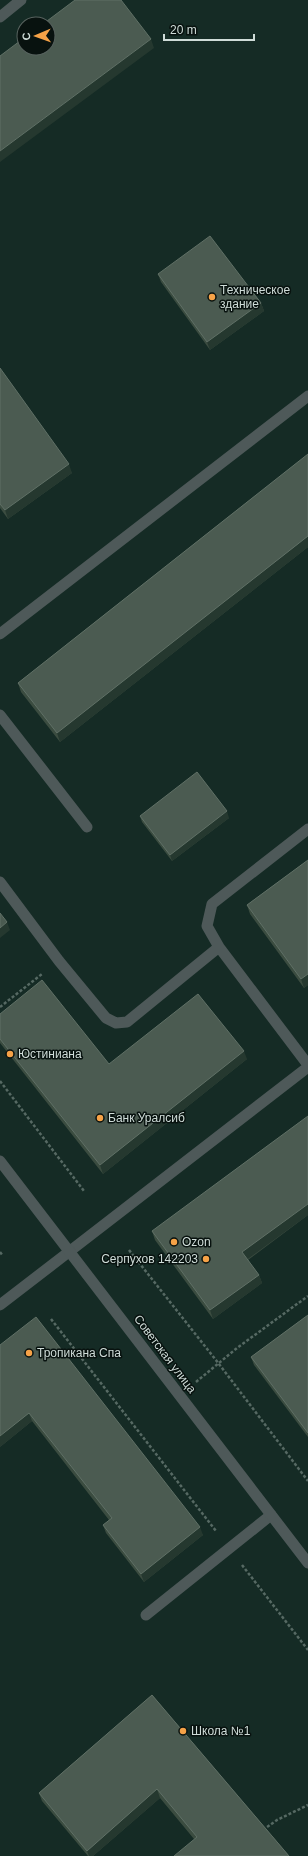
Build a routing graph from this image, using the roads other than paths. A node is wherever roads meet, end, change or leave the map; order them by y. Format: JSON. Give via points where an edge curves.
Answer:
{"nodes":[{"id":1,"x":21,"y":0,"type":"edge"},
{"id":2,"x":0,"y":17,"type":"edge"},
{"id":3,"x":308,"y":396,"type":"edge"},
{"id":4,"x":0,"y":634,"type":"edge"},
{"id":5,"x":0,"y":715,"type":"edge"},
{"id":6,"x":87,"y":827,"type":"dead end"},
{"id":7,"x":308,"y":829,"type":"edge"},
{"id":8,"x":0,"y":882,"type":"edge"},
{"id":9,"x":218,"y":947,"type":"junction"},
{"id":10,"x":308,"y":1066,"type":"edge"},
{"id":11,"x":0,"y":1161,"type":"edge"},
{"id":12,"x":70,"y":1251,"type":"junction"},
{"id":13,"x":0,"y":1306,"type":"edge"},
{"id":14,"x":271,"y":1515,"type":"junction"},
{"id":15,"x":308,"y":1563,"type":"edge"},
{"id":16,"x":146,"y":1615,"type":"dead end"}],
"edges":[{"from":1,"to":2,"type":"street"},
{"from":3,"to":4,"type":"street"},
{"from":5,"to":6,"type":"street"},
{"from":7,"to":9,"type":"street","via":[[212,904],[207,926]]},
{"from":8,"to":9,"type":"street","via":[[59,961],[106,1018],[116,1023],[127,1022]]},
{"from":9,"to":10,"type":"street"},
{"from":10,"to":12,"type":"street"},
{"from":11,"to":12,"type":"street","name":"Советская улица"},
{"from":12,"to":13,"type":"street"},
{"from":12,"to":14,"type":"street","name":"Советская улица"},
{"from":14,"to":15,"type":"street","name":"Советская улица"},
{"from":14,"to":16,"type":"street"}]}
